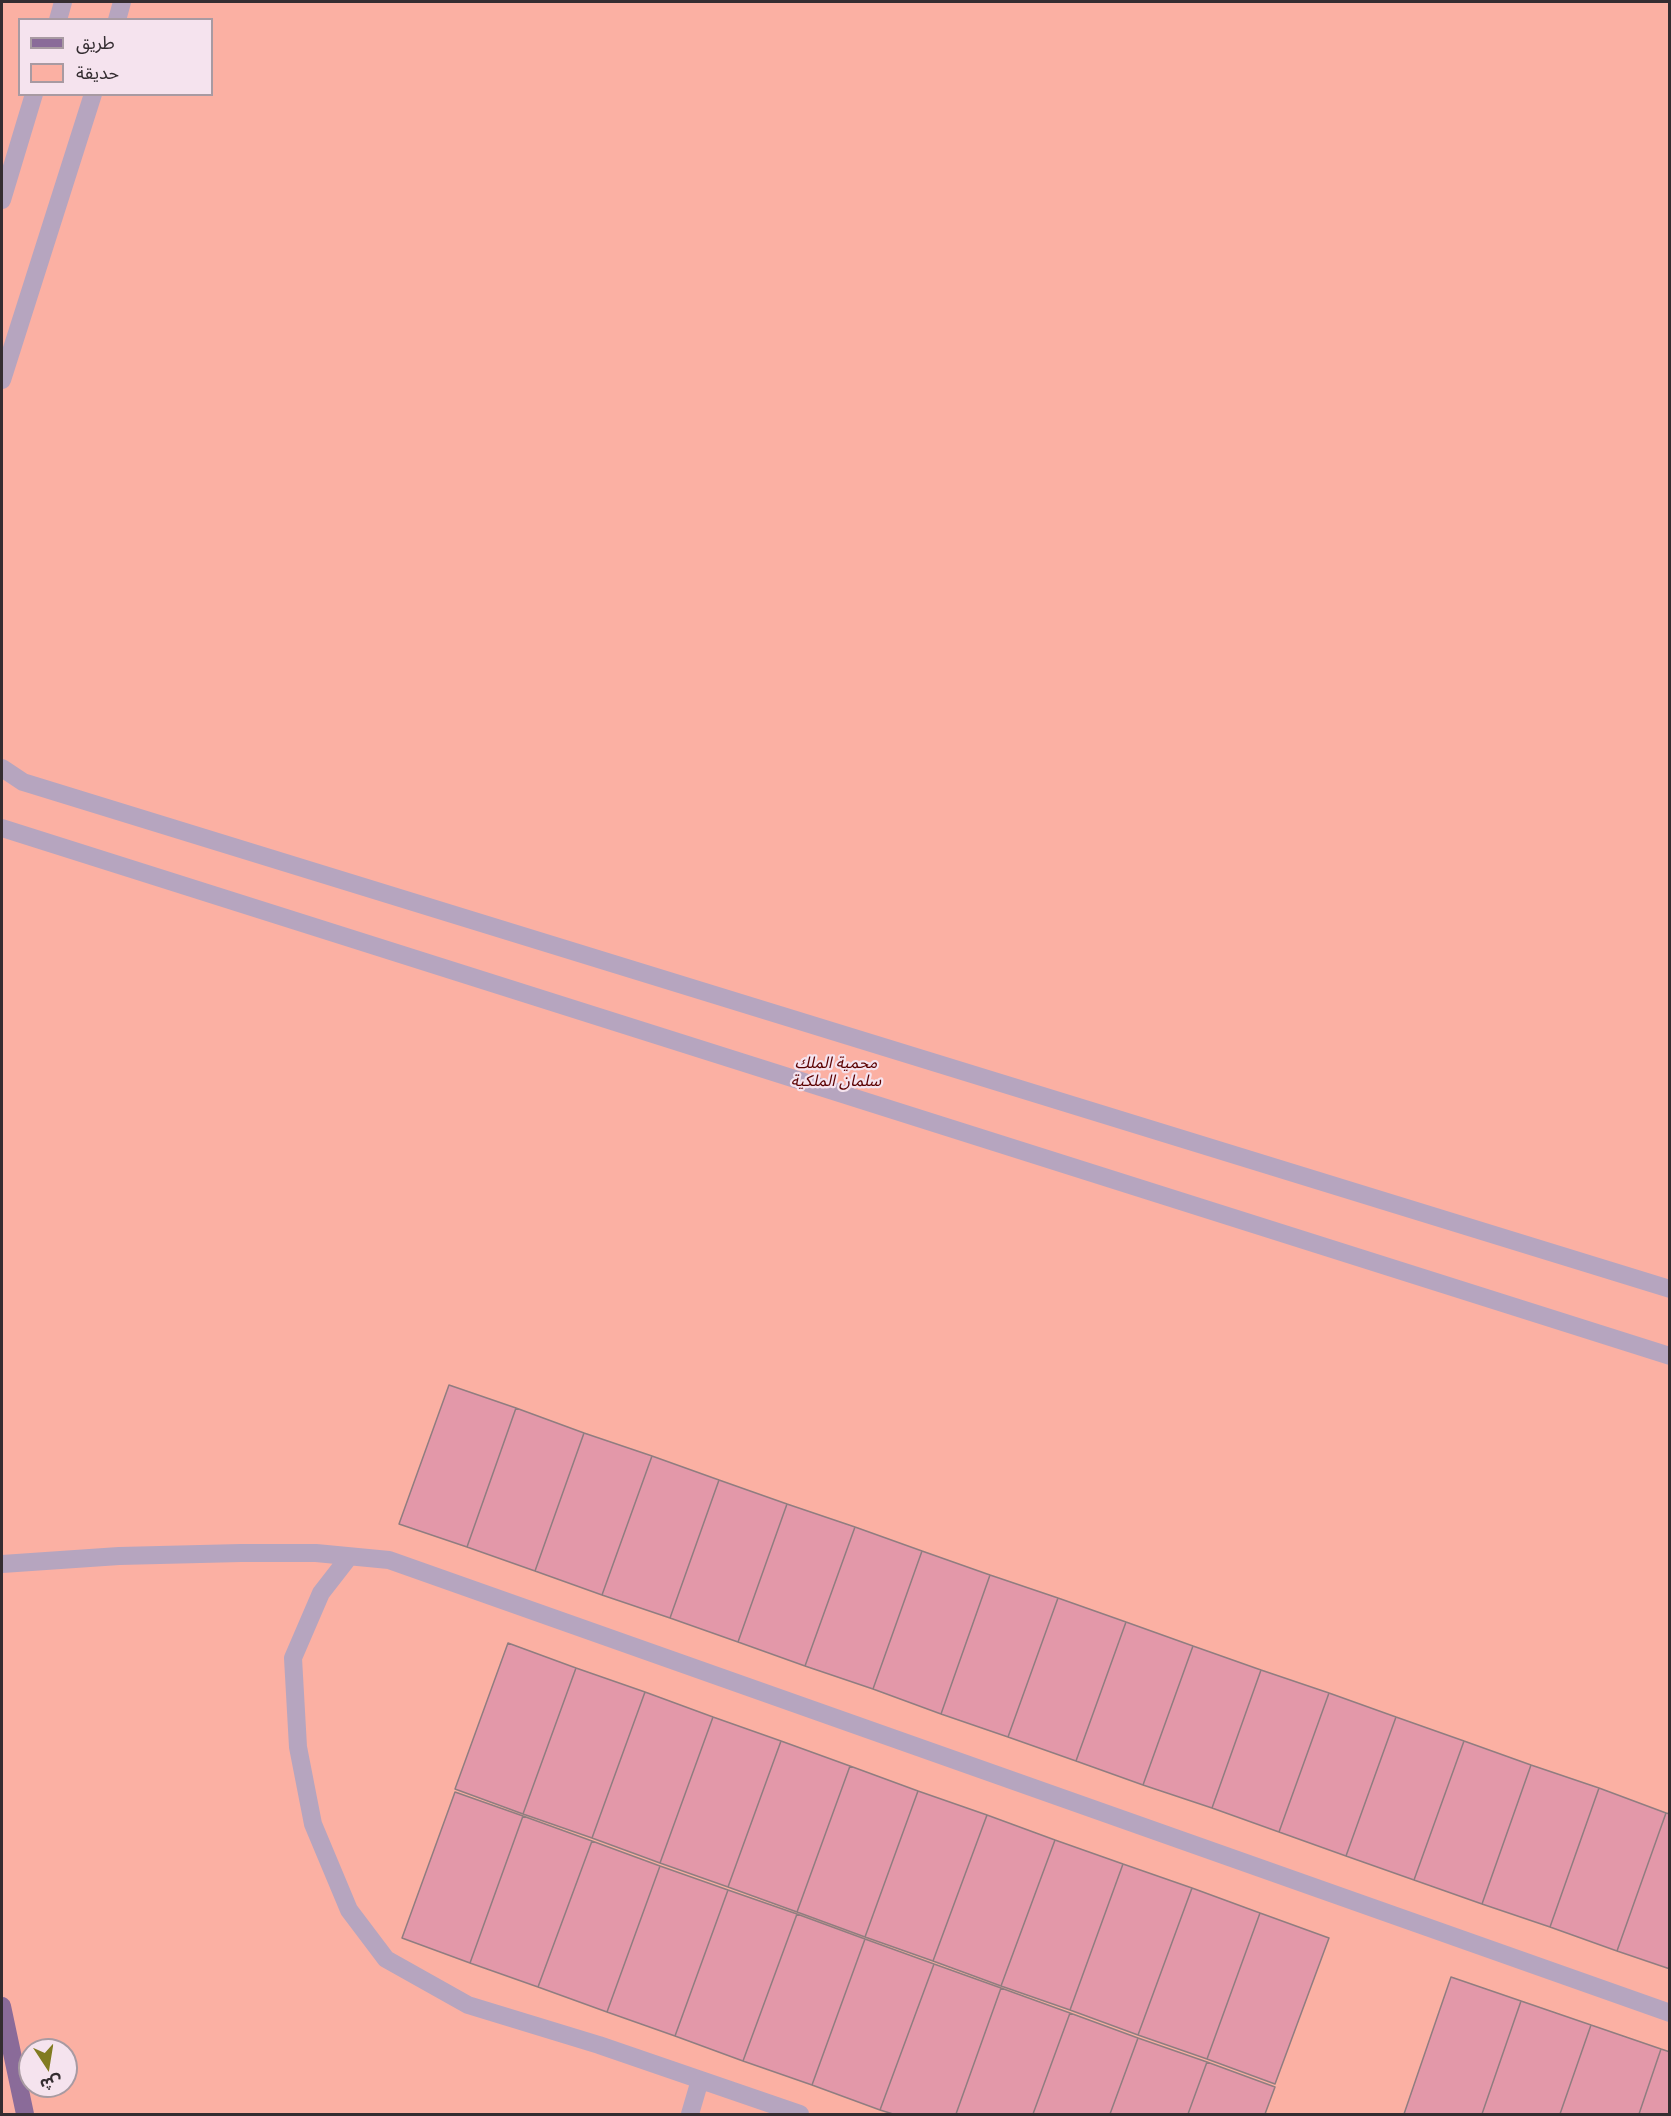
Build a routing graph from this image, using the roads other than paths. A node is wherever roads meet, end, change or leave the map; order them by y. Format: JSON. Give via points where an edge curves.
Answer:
{"nodes":[{"id":1,"x":63,"y":2,"type":"edge"},
{"id":2,"x":122,"y":2,"type":"edge"},
{"id":3,"x":59,"y":18,"type":"edge"},
{"id":4,"x":118,"y":18,"type":"edge"},
{"id":5,"x":33,"y":96,"type":"edge"},
{"id":6,"x":92,"y":96,"type":"edge"},
{"id":7,"x":2,"y":200,"type":"edge"},
{"id":8,"x":2,"y":380,"type":"edge"},
{"id":9,"x":2,"y":768,"type":"edge"},
{"id":10,"x":2,"y":828,"type":"edge"},
{"id":11,"x":1670,"y":1289,"type":"edge"},
{"id":12,"x":1670,"y":1356,"type":"edge"},
{"id":13,"x":349,"y":1557,"type":"junction"},
{"id":14,"x":2,"y":1564,"type":"edge"},
{"id":15,"x":2,"y":2006,"type":"edge"},
{"id":16,"x":1670,"y":2013,"type":"edge"},
{"id":17,"x":700,"y":2080,"type":"junction"},
{"id":18,"x":25,"y":2115,"type":"edge"},
{"id":19,"x":690,"y":2115,"type":"edge"},
{"id":20,"x":800,"y":2115,"type":"edge"}],
"edges":[{"from":1,"to":3,"type":"street"},
{"from":2,"to":4,"type":"street"},
{"from":5,"to":7,"type":"street"},
{"from":6,"to":8,"type":"street"},
{"from":9,"to":11,"type":"street","via":[[23,782]]},
{"from":10,"to":12,"type":"street"},
{"from":13,"to":14,"type":"street","via":[[242,1553]]},
{"from":13,"to":16,"type":"street","via":[[389,1560]]},
{"from":13,"to":17,"type":"street","via":[[321,1593],[293,1658],[298,1747],[313,1824],[350,1910],[386,1959],[468,2005]]},
{"from":15,"to":18,"type":"main road"},
{"from":17,"to":19,"type":"street"},
{"from":17,"to":20,"type":"street"}]}
